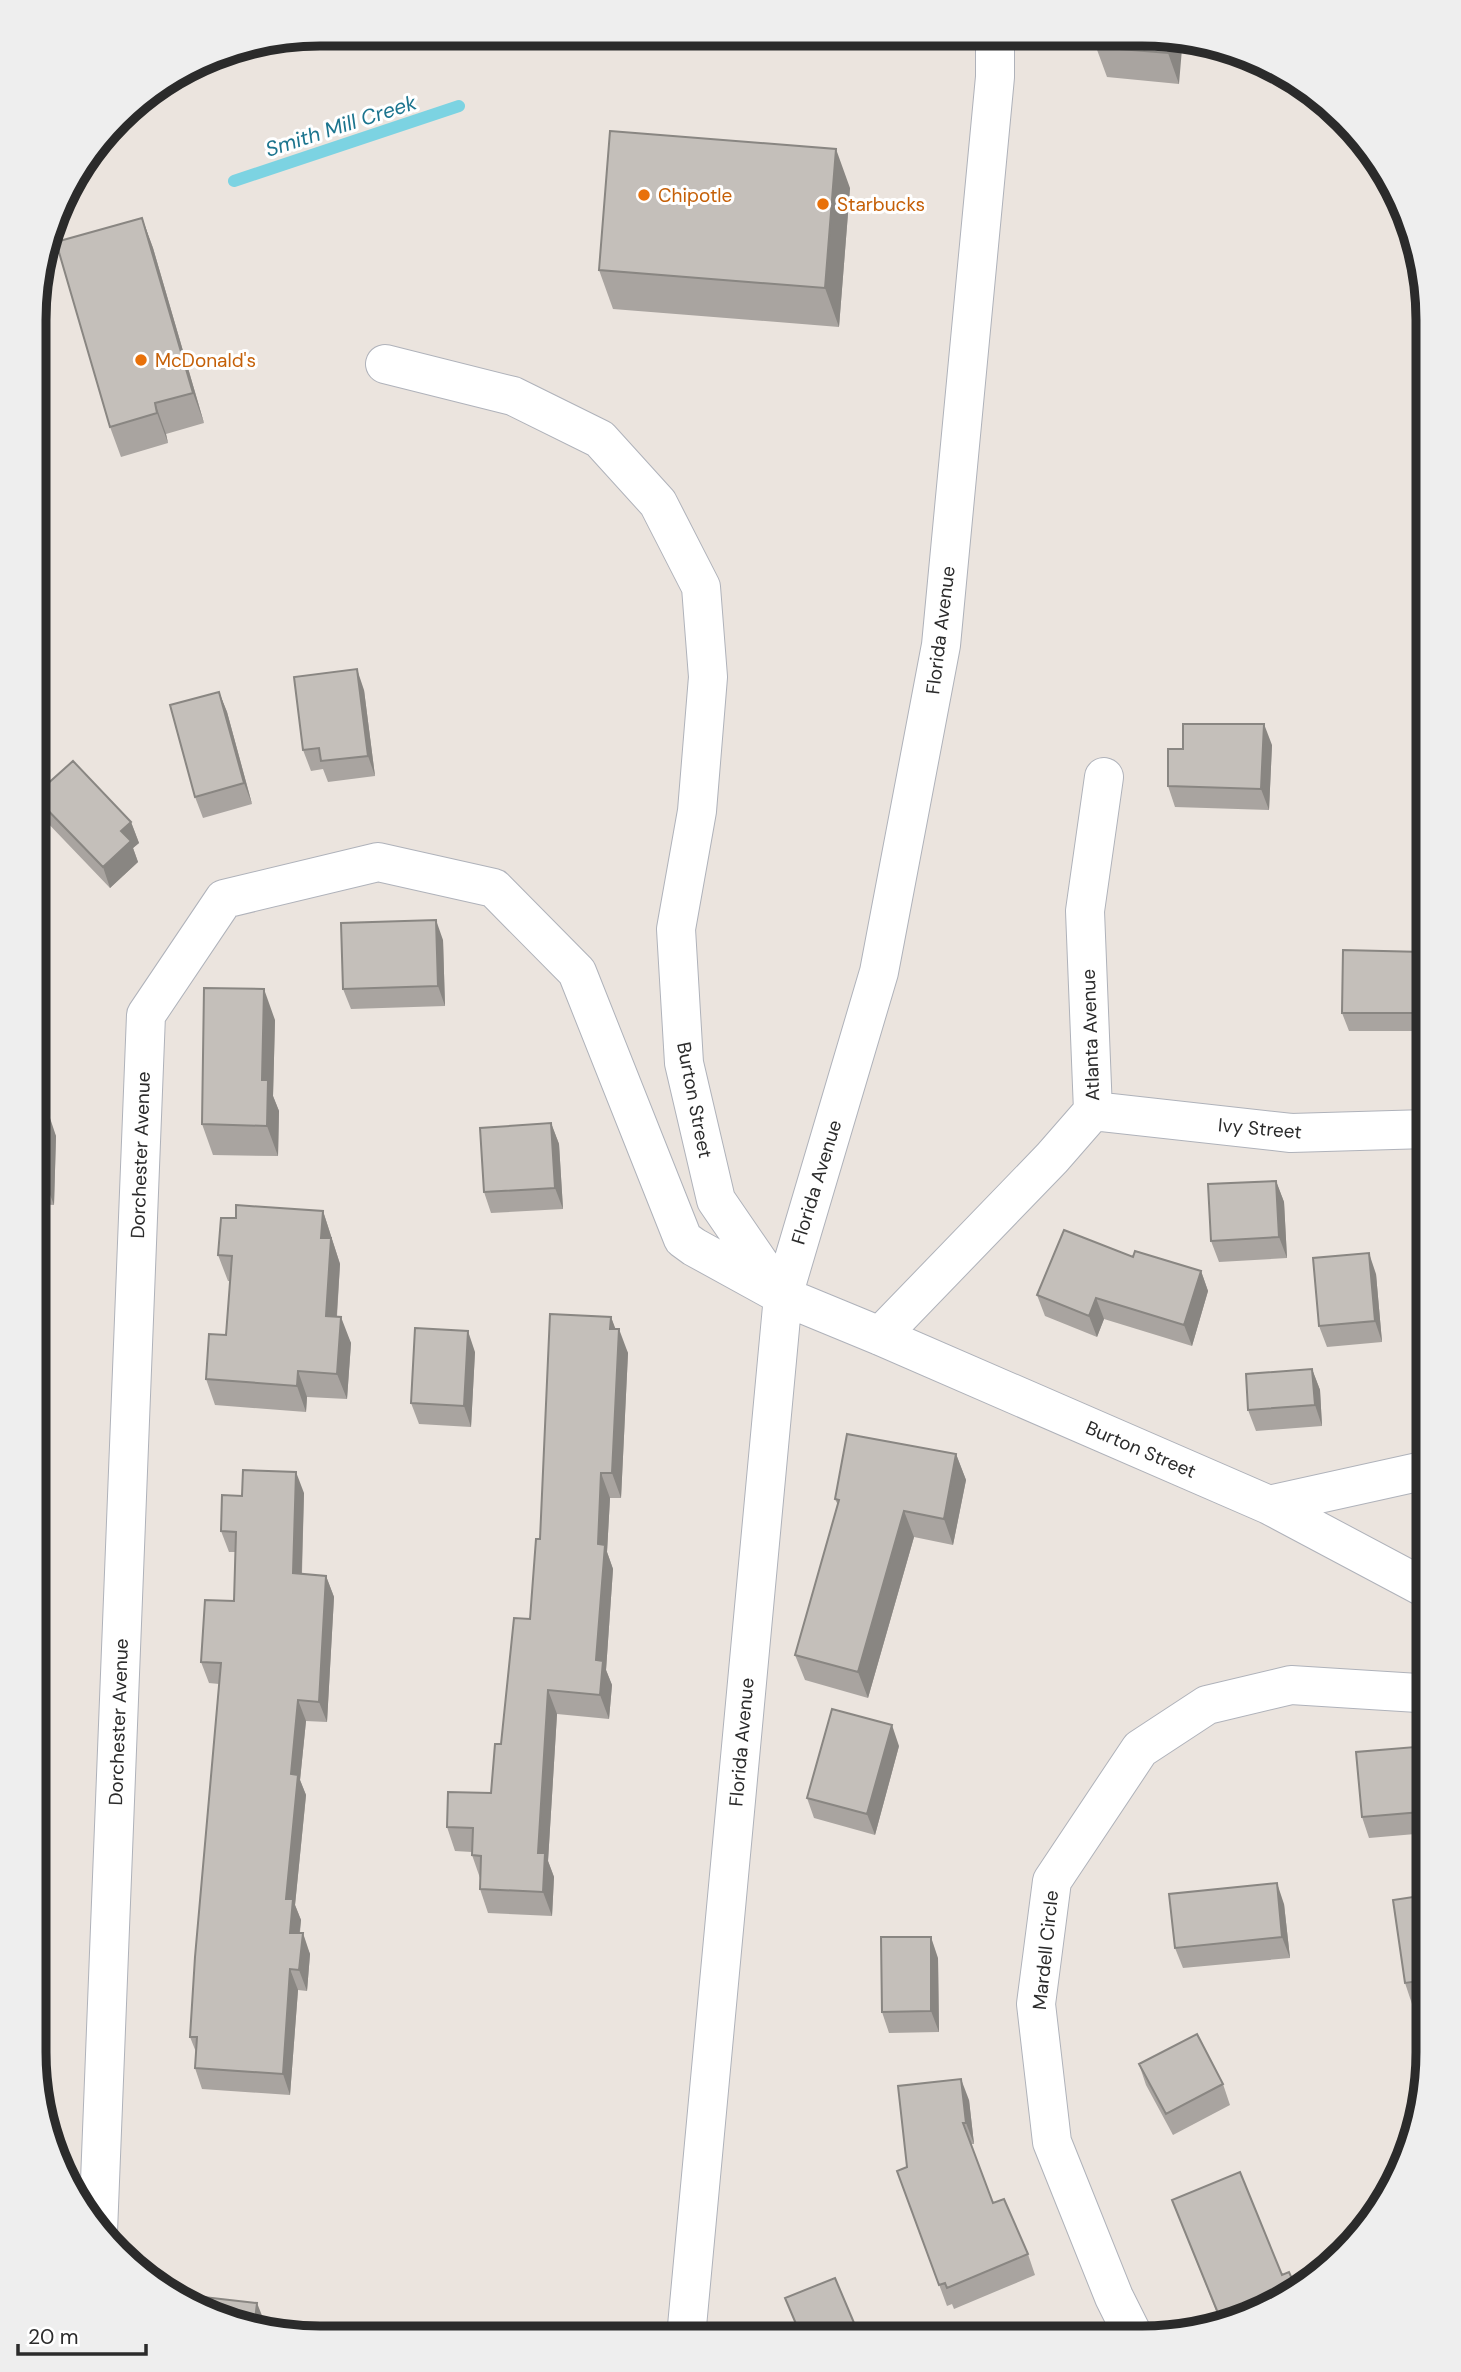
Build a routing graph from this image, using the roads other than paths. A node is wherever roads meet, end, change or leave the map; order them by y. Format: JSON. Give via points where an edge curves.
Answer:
{"nodes":[{"id":1,"x":995,"y":46,"type":"edge"},
{"id":2,"x":384,"y":364,"type":"dead end"},
{"id":3,"x":1104,"y":777,"type":"dead end"},
{"id":4,"x":1093,"y":1111,"type":"junction"},
{"id":5,"x":1416,"y":1129,"type":"edge"},
{"id":6,"x":783,"y":1296,"type":"junction"},
{"id":7,"x":880,"y":1336,"type":"junction"},
{"id":8,"x":1416,"y":1472,"type":"edge"},
{"id":9,"x":1269,"y":1505,"type":"junction"},
{"id":10,"x":1416,"y":1583,"type":"edge"},
{"id":11,"x":1416,"y":1693,"type":"edge"},
{"id":12,"x":99,"y":2214,"type":"edge"},
{"id":13,"x":687,"y":2326,"type":"edge"},
{"id":14,"x":1128,"y":2326,"type":"edge"}],
"edges":[{"from":1,"to":6,"type":"street","name":"Florida Avenue","via":[[941,645],[879,972]]},
{"from":2,"to":6,"type":"street","name":"Burton Street","via":[[513,396],[600,439],[658,503],[701,587],[708,677],[697,811],[676,929],[684,1063],[716,1200]]},
{"from":3,"to":4,"type":"street","name":"Atlanta Avenue","via":[[1085,911]]},
{"from":4,"to":5,"type":"street","name":"Ivy Street","via":[[1291,1133]]},
{"from":4,"to":7,"type":"street","name":"Atlanta Avenue"},
{"from":6,"to":7,"type":"street","name":"Burton Street"},
{"from":6,"to":12,"type":"street","name":"Dorchester Avenue","via":[[682,1239],[578,972],[494,888],[378,862],[224,899],[146,1015]]},
{"from":6,"to":13,"type":"street","name":"Florida Avenue"},
{"from":7,"to":9,"type":"street","name":"Burton Street"},
{"from":8,"to":9,"type":"street"},
{"from":9,"to":10,"type":"street","name":"Burton Street"},
{"from":11,"to":14,"type":"street","name":"Mardell Circle","via":[[1292,1685],[1207,1705],[1140,1749],[1052,1881],[1036,2004],[1052,2142]]}]}
